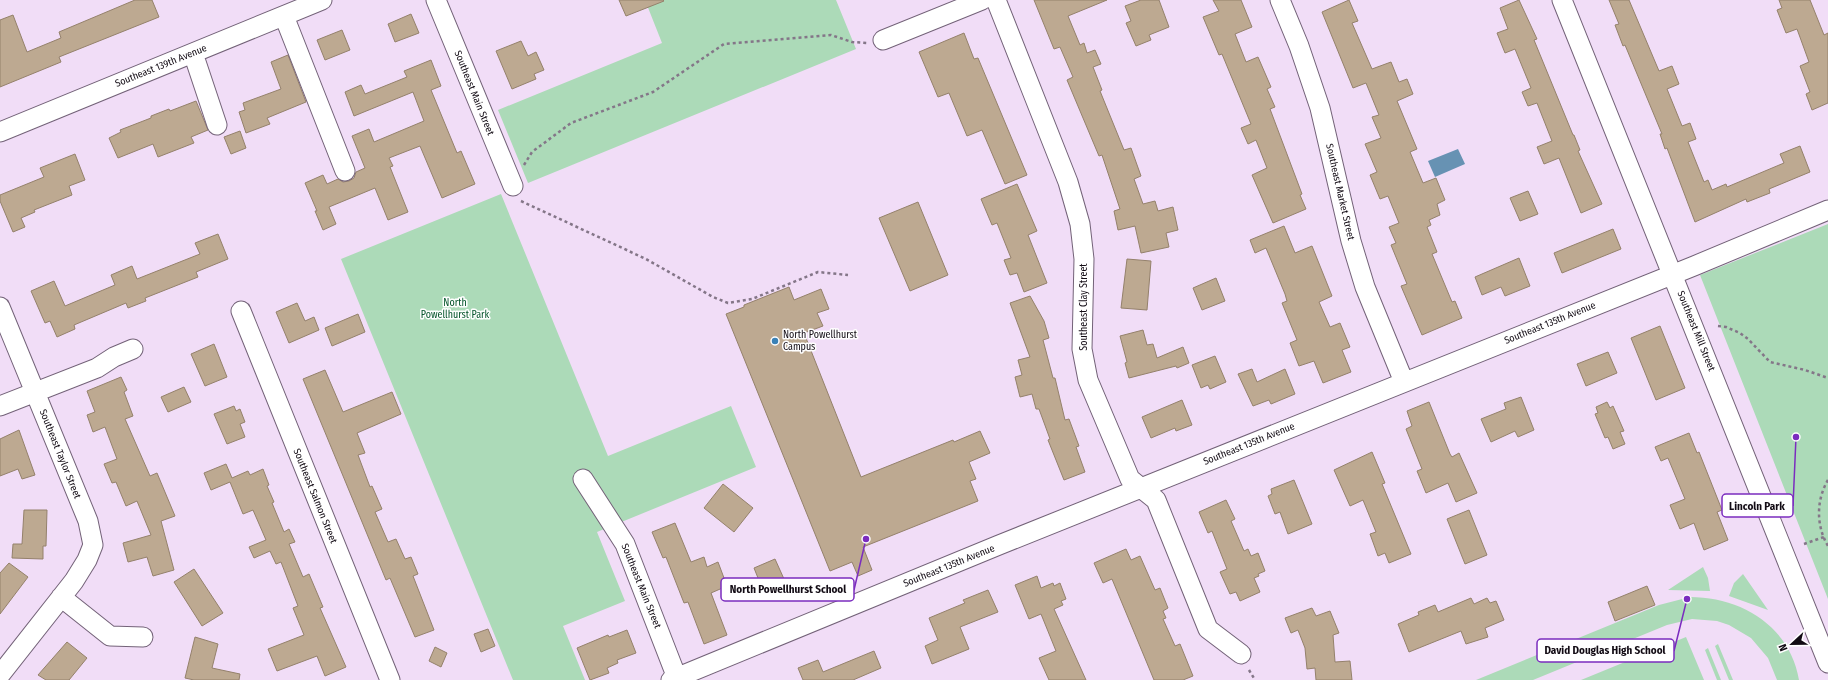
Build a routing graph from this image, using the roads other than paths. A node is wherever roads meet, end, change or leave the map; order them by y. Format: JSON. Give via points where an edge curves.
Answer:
{"nodes":[{"id":1,"x":322,"y":0,"type":"edge"},
{"id":2,"x":436,"y":0,"type":"edge"},
{"id":3,"x":982,"y":0,"type":"edge"},
{"id":4,"x":996,"y":0,"type":"edge"},
{"id":5,"x":1280,"y":0,"type":"edge"},
{"id":6,"x":1562,"y":0,"type":"edge"},
{"id":7,"x":284,"y":16,"type":"junction"},
{"id":8,"x":883,"y":40,"type":"road end"},
{"id":9,"x":193,"y":53,"type":"junction"},
{"id":10,"x":217,"y":126,"type":"dead end"},
{"id":11,"x":0,"y":132,"type":"edge"},
{"id":12,"x":345,"y":171,"type":"dead end"},
{"id":13,"x":513,"y":186,"type":"road end"},
{"id":14,"x":1828,"y":210,"type":"edge"},
{"id":15,"x":1673,"y":274,"type":"junction"},
{"id":16,"x":0,"y":307,"type":"edge"},
{"id":17,"x":240,"y":311,"type":"dead end"},
{"id":18,"x":133,"y":349,"type":"dead end"},
{"id":19,"x":1404,"y":382,"type":"junction"},
{"id":20,"x":35,"y":393,"type":"junction"},
{"id":21,"x":0,"y":406,"type":"edge"},
{"id":22,"x":584,"y":479,"type":"dead end"},
{"id":23,"x":1141,"y":488,"type":"junction"},
{"id":24,"x":61,"y":597,"type":"junction"},
{"id":25,"x":143,"y":637,"type":"dead end"},
{"id":26,"x":1241,"y":654,"type":"dead end"},
{"id":27,"x":1828,"y":663,"type":"edge"},
{"id":28,"x":0,"y":675,"type":"edge"},
{"id":29,"x":674,"y":679,"type":"edge"},
{"id":30,"x":390,"y":680,"type":"edge"}],
"edges":[{"from":1,"to":7,"type":"street","name":"Southeast 139th Avenue"},
{"from":2,"to":13,"type":"street","name":"Southeast Main Street"},
{"from":3,"to":8,"type":"street"},
{"from":4,"to":23,"type":"street","name":"Southeast Clay Street","via":[[1068,182],[1080,224],[1084,259],[1082,349],[1088,380],[1130,479]]},
{"from":5,"to":19,"type":"street","name":"Southeast Market Street","via":[[1320,108],[1351,241],[1365,287]]},
{"from":6,"to":15,"type":"street","name":"Southeast Mill Street"},
{"from":7,"to":9,"type":"street","name":"Southeast 139th Avenue"},
{"from":7,"to":12,"type":"street"},
{"from":9,"to":10,"type":"street"},
{"from":9,"to":11,"type":"street","name":"Southeast 139th Avenue"},
{"from":14,"to":15,"type":"street","name":"Southeast 135th Avenue"},
{"from":15,"to":19,"type":"street","name":"Southeast 135th Avenue"},
{"from":15,"to":27,"type":"street","name":"Southeast Mill Street"},
{"from":16,"to":20,"type":"street","name":"Southeast Taylor Street"},
{"from":17,"to":30,"type":"street","name":"Southeast Salmon Street"},
{"from":18,"to":20,"type":"street","via":[[107,360],[97,368]]},
{"from":19,"to":23,"type":"street","name":"Southeast 135th Avenue"},
{"from":20,"to":21,"type":"street"},
{"from":20,"to":24,"type":"street","name":"Southeast Taylor Street","via":[[92,533],[93,545],[87,560]]},
{"from":22,"to":29,"type":"street","name":"Southeast Main Street","via":[[625,544]]},
{"from":23,"to":26,"type":"street","name":"Southeast Clay Street","via":[[1156,500],[1208,629]]},
{"from":23,"to":29,"type":"street","name":"Southeast 135th Avenue"},
{"from":24,"to":25,"type":"street","via":[[110,636]]},
{"from":24,"to":28,"type":"street","name":"Southeast Taylor Street"}]}
